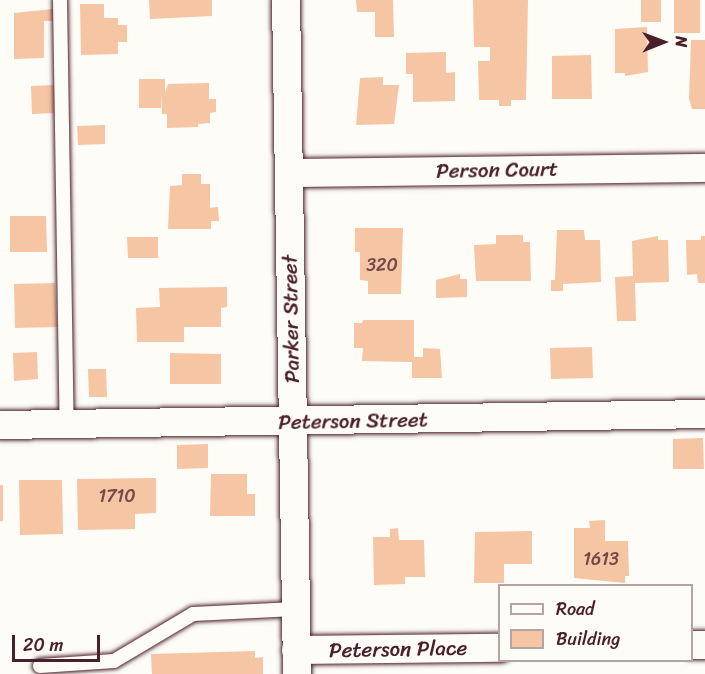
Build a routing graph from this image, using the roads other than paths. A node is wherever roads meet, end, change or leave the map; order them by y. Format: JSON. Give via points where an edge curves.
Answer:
{"nodes":[{"id":1,"x":60,"y":0,"type":"edge"},
{"id":2,"x":286,"y":0,"type":"edge"},
{"id":3,"x":705,"y":168,"type":"edge"},
{"id":4,"x":289,"y":173,"type":"junction"},
{"id":5,"x":705,"y":414,"type":"edge"},
{"id":6,"x":293,"y":422,"type":"junction"},
{"id":7,"x":67,"y":424,"type":"junction"},
{"id":8,"x":0,"y":425,"type":"edge"},
{"id":9,"x":296,"y":609,"type":"junction"},
{"id":10,"x":498,"y":648,"type":"edge"},
{"id":11,"x":296,"y":662,"type":"edge"},
{"id":12,"x":40,"y":666,"type":"dead end"}],
"edges":[{"from":1,"to":7,"type":"lane"},
{"from":2,"to":4,"type":"street","name":"Parker Street"},
{"from":3,"to":4,"type":"street","name":"Person Court"},
{"from":4,"to":6,"type":"street","name":"Parker Street"},
{"from":5,"to":6,"type":"street","name":"Peterson Street"},
{"from":6,"to":7,"type":"street","name":"Peterson Street"},
{"from":6,"to":9,"type":"street","name":"Parker Street"},
{"from":7,"to":8,"type":"street","name":"Peterson Street"},
{"from":9,"to":11,"type":"street","name":"Parker Street"},
{"from":9,"to":12,"type":"lane","via":[[193,614],[114,662]]},
{"from":10,"to":11,"type":"street","name":"Peterson Place"}]}
